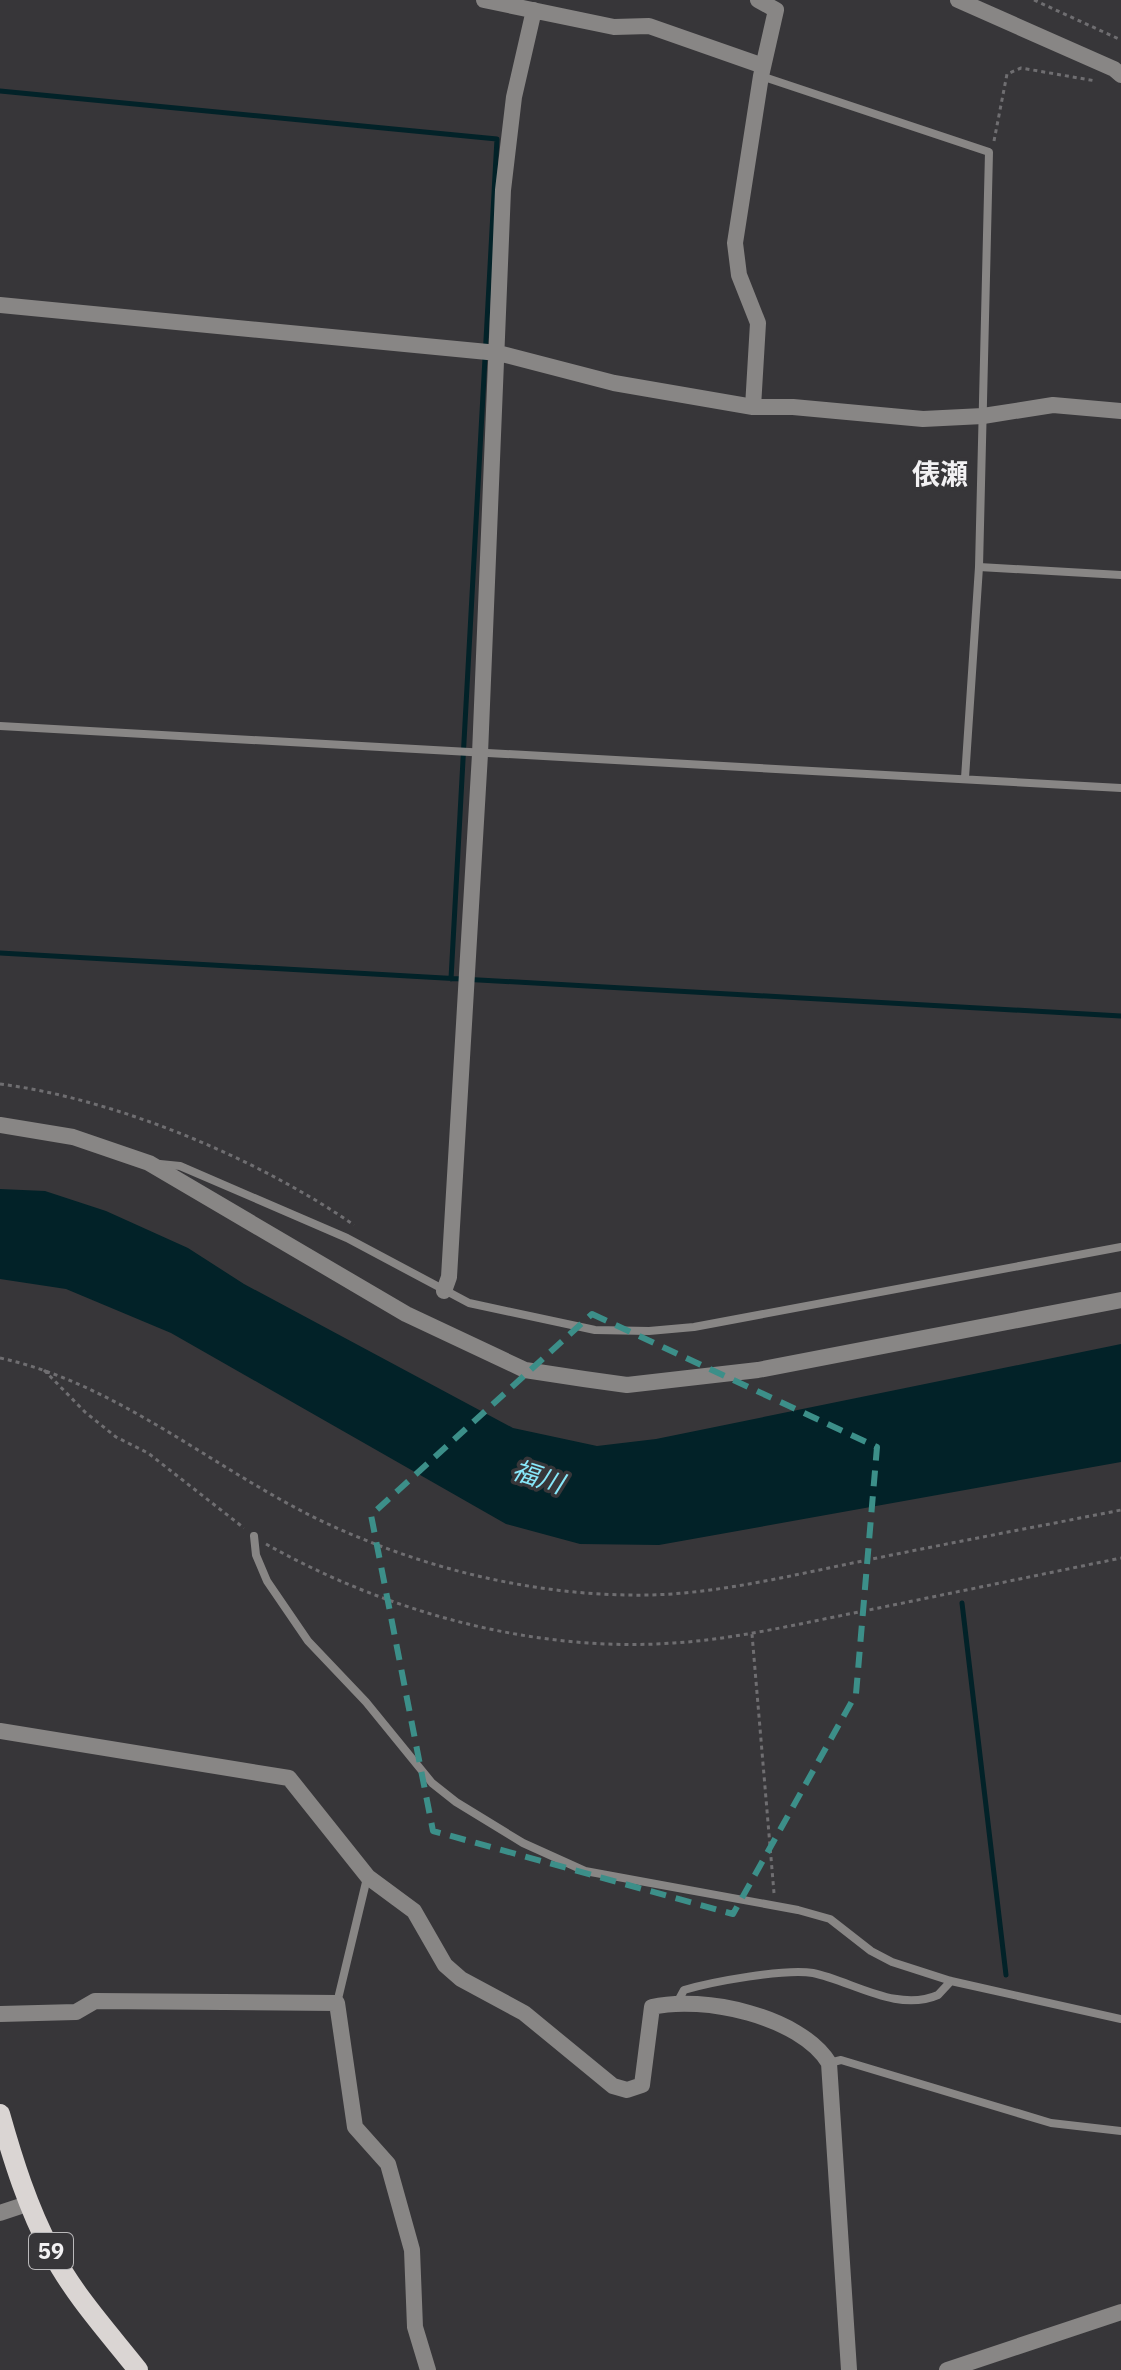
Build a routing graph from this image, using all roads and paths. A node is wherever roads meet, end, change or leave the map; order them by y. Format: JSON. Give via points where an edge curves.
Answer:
{"nodes":[{"id":1,"x":484,"y":0,"type":"edge"},
{"id":2,"x":758,"y":0,"type":"edge"},
{"id":3,"x":958,"y":0,"type":"edge"},
{"id":4,"x":1034,"y":0,"type":"edge"},
{"id":5,"x":536,"y":5,"type":"edge"},
{"id":6,"x":778,"y":5,"type":"edge"},
{"id":7,"x":1121,"y":40,"type":"edge"},
{"id":8,"x":762,"y":71,"type":"junction"},
{"id":9,"x":1121,"y":75,"type":"edge"},
{"id":10,"x":1097,"y":81,"type":"dead end"},
{"id":11,"x":989,"y":152,"type":"junction"},
{"id":12,"x":0,"y":305,"type":"edge"},
{"id":13,"x":498,"y":353,"type":"junction"},
{"id":14,"x":753,"y":407,"type":"junction"},
{"id":15,"x":1121,"y":411,"type":"edge"},
{"id":16,"x":983,"y":416,"type":"junction"},
{"id":17,"x":979,"y":567,"type":"junction"},
{"id":18,"x":1121,"y":575,"type":"edge"},
{"id":19,"x":0,"y":726,"type":"edge"},
{"id":20,"x":480,"y":754,"type":"junction"},
{"id":21,"x":965,"y":778,"type":"junction"},
{"id":22,"x":1121,"y":788,"type":"edge"},
{"id":23,"x":0,"y":1084,"type":"edge"},
{"id":24,"x":0,"y":1125,"type":"edge"},
{"id":25,"x":149,"y":1163,"type":"junction"},
{"id":26,"x":355,"y":1226,"type":"dead end"},
{"id":27,"x":1121,"y":1247,"type":"edge"},
{"id":28,"x":444,"y":1291,"type":"junction"},
{"id":29,"x":1121,"y":1300,"type":"edge"},
{"id":30,"x":0,"y":1358,"type":"edge"},
{"id":31,"x":42,"y":1367,"type":"junction"},
{"id":32,"x":1121,"y":1510,"type":"edge"},
{"id":33,"x":254,"y":1536,"type":"junction"},
{"id":34,"x":1121,"y":1558,"type":"edge"},
{"id":35,"x":752,"y":1634,"type":"junction"},
{"id":36,"x":0,"y":1731,"type":"edge"},
{"id":37,"x":368,"y":1877,"type":"junction"},
{"id":38,"x":775,"y":1907,"type":"junction"},
{"id":39,"x":951,"y":1981,"type":"junction"},
{"id":40,"x":678,"y":2001,"type":"junction"},
{"id":41,"x":337,"y":2003,"type":"junction"},
{"id":42,"x":0,"y":2014,"type":"edge"},
{"id":43,"x":1121,"y":2019,"type":"edge"},
{"id":44,"x":829,"y":2063,"type":"junction"},
{"id":45,"x":0,"y":2114,"type":"edge"},
{"id":46,"x":1121,"y":2131,"type":"edge"},
{"id":47,"x":30,"y":2203,"type":"junction"},
{"id":48,"x":0,"y":2213,"type":"edge"},
{"id":49,"x":1121,"y":2312,"type":"edge"},
{"id":50,"x":138,"y":2370,"type":"edge"},
{"id":51,"x":428,"y":2370,"type":"edge"},
{"id":52,"x":849,"y":2370,"type":"edge"},
{"id":53,"x":947,"y":2370,"type":"edge"}],
"edges":[{"from":1,"to":5,"type":"street"},
{"from":2,"to":6,"type":"street"},
{"from":3,"to":9,"type":"street"},
{"from":4,"to":7,"type":"path"},
{"from":5,"to":8,"type":"street","via":[[614,27],[649,26]]},
{"from":5,"to":13,"type":"street","via":[[514,97],[503,190]]},
{"from":6,"to":8,"type":"street"},
{"from":8,"to":11,"type":"lane"},
{"from":8,"to":14,"type":"street","via":[[735,243],[739,275],[758,323]]},
{"from":10,"to":11,"type":"path","via":[[1021,68],[1007,74]]},
{"from":11,"to":16,"type":"lane"},
{"from":12,"to":13,"type":"street"},
{"from":13,"to":14,"type":"street","via":[[614,383]]},
{"from":13,"to":20,"type":"street"},
{"from":14,"to":16,"type":"street","via":[[923,419]]},
{"from":15,"to":16,"type":"street","via":[[1053,405]]},
{"from":16,"to":17,"type":"lane"},
{"from":17,"to":18,"type":"lane"},
{"from":17,"to":21,"type":"lane"},
{"from":19,"to":20,"type":"lane"},
{"from":20,"to":21,"type":"lane"},
{"from":20,"to":28,"type":"street","via":[[449,1277]]},
{"from":21,"to":22,"type":"lane"},
{"from":23,"to":26,"type":"path","via":[[42,1089],[133,1116],[281,1182]]},
{"from":24,"to":25,"type":"street","via":[[73,1137]]},
{"from":25,"to":28,"type":"lane","via":[[180,1166],[244,1192],[347,1238]]},
{"from":25,"to":29,"type":"street","via":[[406,1314],[525,1370],[607,1383],[664,1383],[758,1370]]},
{"from":27,"to":28,"type":"lane","via":[[649,1331],[562,1325],[469,1303]]},
{"from":30,"to":31,"type":"path"},
{"from":31,"to":32,"type":"path","via":[[326,1523],[447,1567],[532,1586],[626,1595],[696,1590],[772,1580]]},
{"from":31,"to":33,"type":"path","via":[[116,1437],[148,1453]]},
{"from":33,"to":35,"type":"path","via":[[316,1572],[374,1595],[517,1634],[673,1643]]},
{"from":33,"to":38,"type":"lane","via":[[267,1581],[308,1641],[432,1783],[456,1802],[523,1843],[585,1871]]},
{"from":34,"to":35,"type":"path"},
{"from":35,"to":38,"type":"path"},
{"from":36,"to":37,"type":"street","via":[[280,1774],[289,1778]]},
{"from":37,"to":40,"type":"street","via":[[414,1911],[445,1965],[461,1979],[524,2013],[613,2086],[627,2090],[642,2085],[652,2007]]},
{"from":37,"to":41,"type":"lane"},
{"from":38,"to":39,"type":"lane","via":[[830,1919],[892,1962]]},
{"from":39,"to":40,"type":"lane","via":[[938,1995],[912,1999],[882,1996],[805,1972],[699,1986],[684,1990]]},
{"from":39,"to":43,"type":"lane"},
{"from":40,"to":44,"type":"street","via":[[758,2015],[790,2028]]},
{"from":41,"to":42,"type":"street","via":[[95,2001],[76,2012]]},
{"from":41,"to":51,"type":"street","via":[[355,2127],[388,2164],[412,2250],[415,2327]]},
{"from":44,"to":46,"type":"lane","via":[[841,2060],[1051,2123]]},
{"from":44,"to":52,"type":"street"},
{"from":45,"to":47,"type":"main road","number":"59"},
{"from":47,"to":48,"type":"street"},
{"from":47,"to":50,"type":"main road","number":"59","via":[[66,2276]]},
{"from":49,"to":53,"type":"street"}]}
